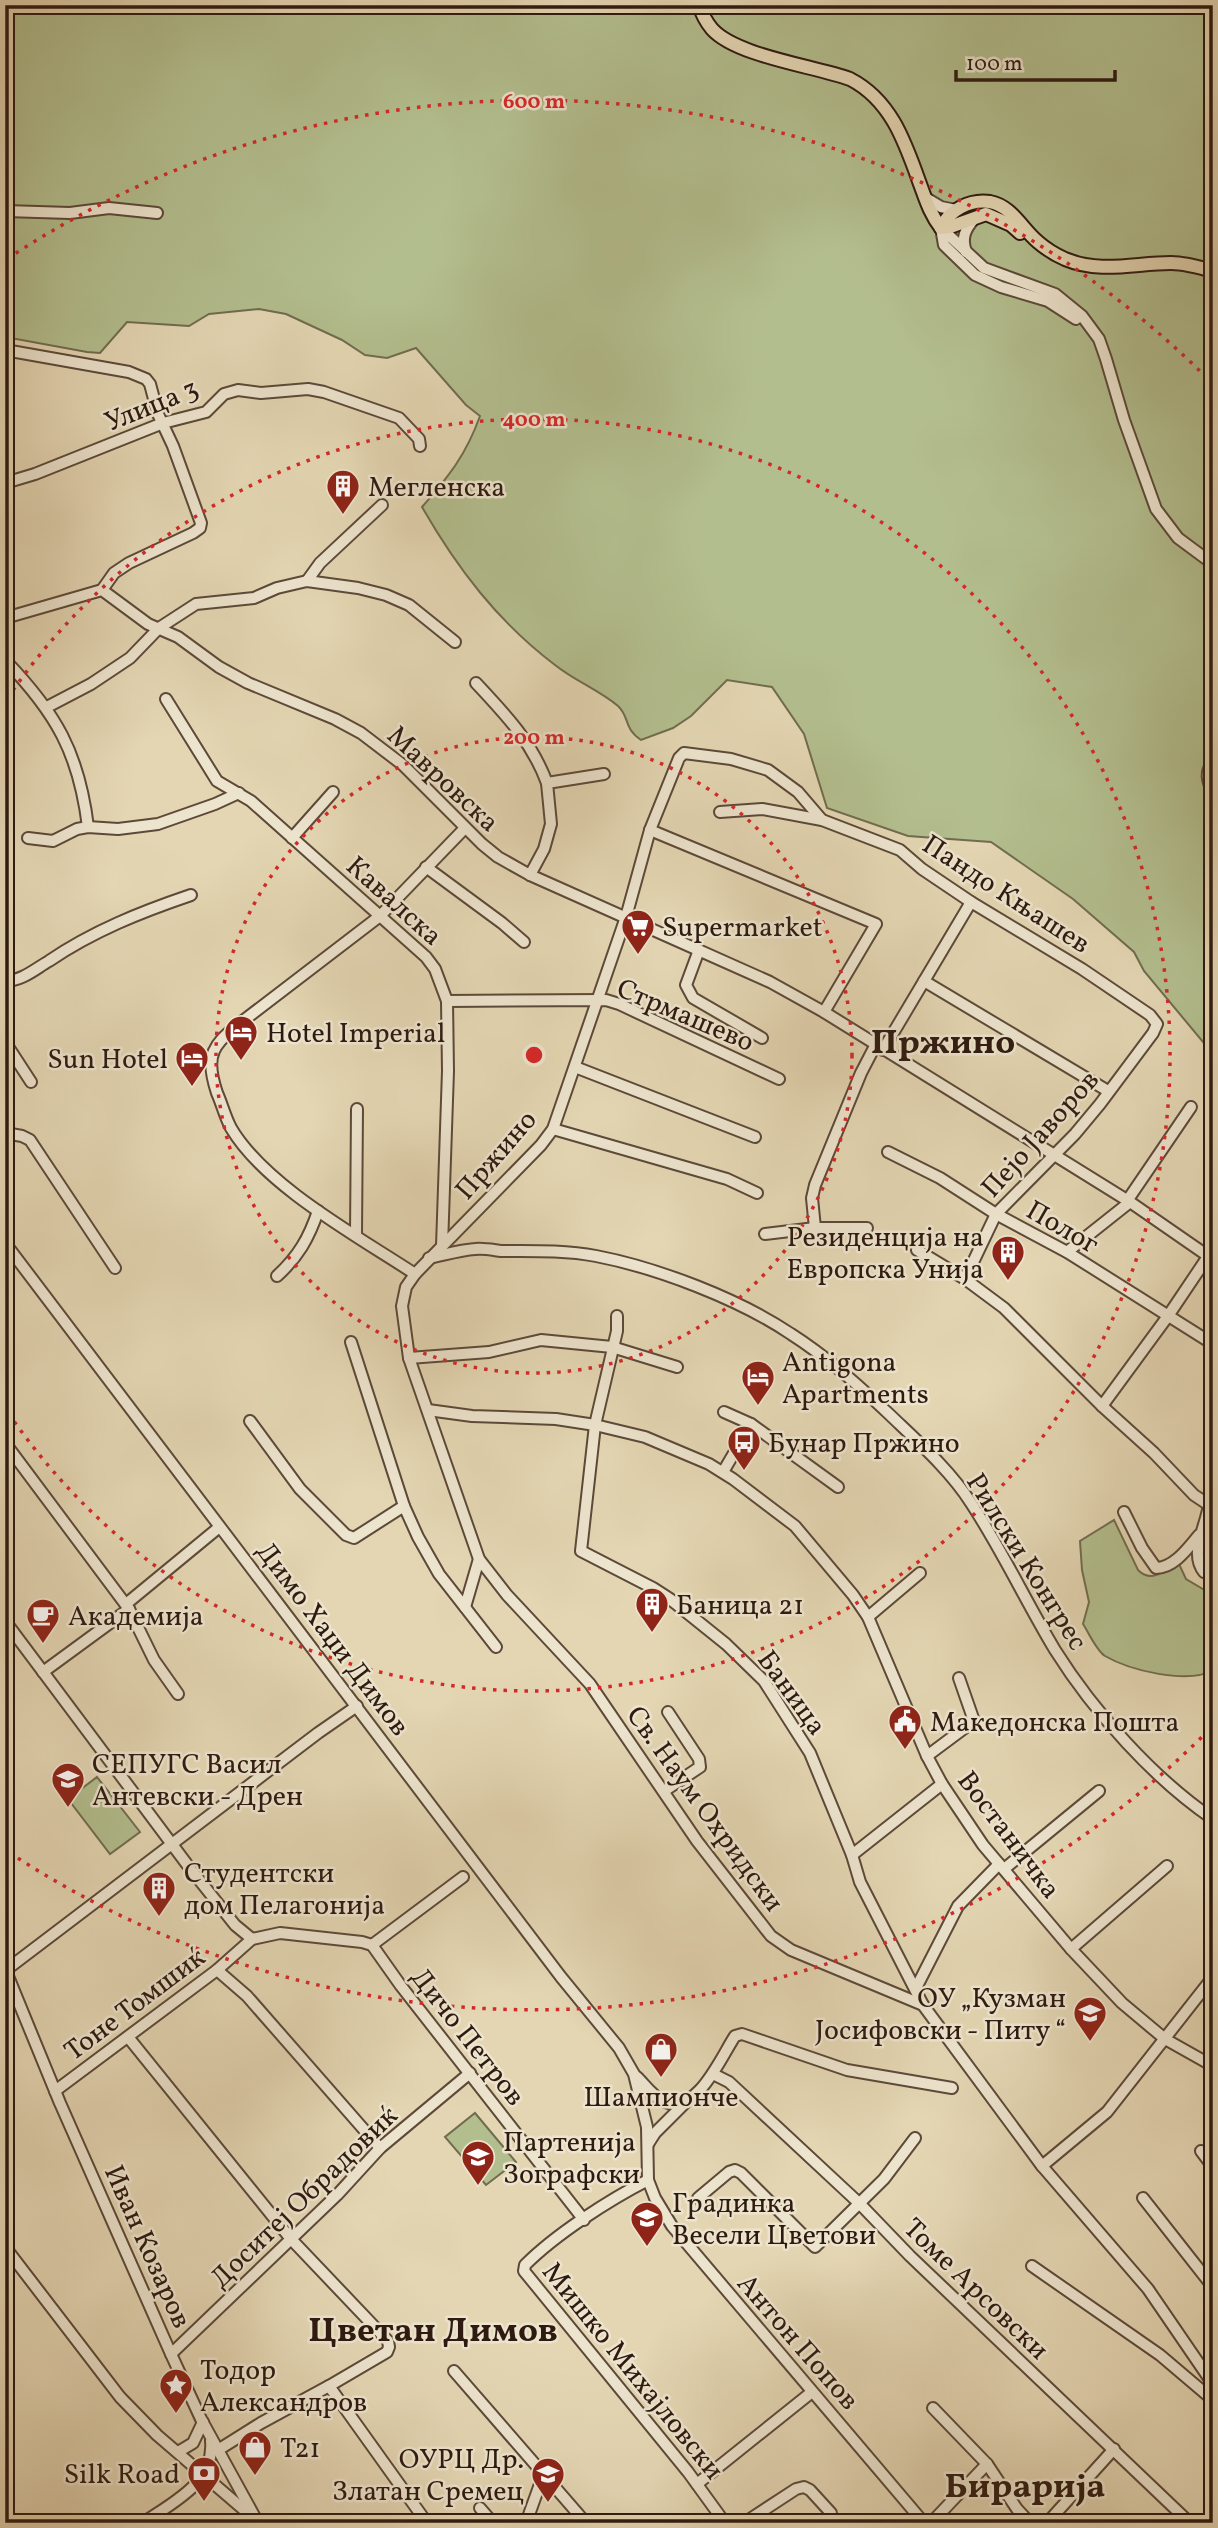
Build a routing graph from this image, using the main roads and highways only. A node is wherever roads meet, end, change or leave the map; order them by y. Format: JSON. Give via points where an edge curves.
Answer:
{"nodes":[{"id":1,"x":699,"y":5,"type":"edge"},
{"id":2,"x":941,"y":228,"type":"junction"},
{"id":3,"x":1192,"y":265,"type":"junction"},
{"id":4,"x":1213,"y":271,"type":"edge"}],
"edges":[{"from":1,"to":2,"type":"main road","via":[[712,30],[726,41],[864,86],[891,115]]},
{"from":2,"to":3,"type":"main road","via":[[986,214],[1011,225],[1043,254],[1083,271],[1120,273]]},
{"from":2,"to":3,"type":"main road","via":[[956,210],[980,202],[1000,205],[1047,249],[1082,264],[1103,268]]},
{"from":3,"to":4,"type":"main road"}]}
